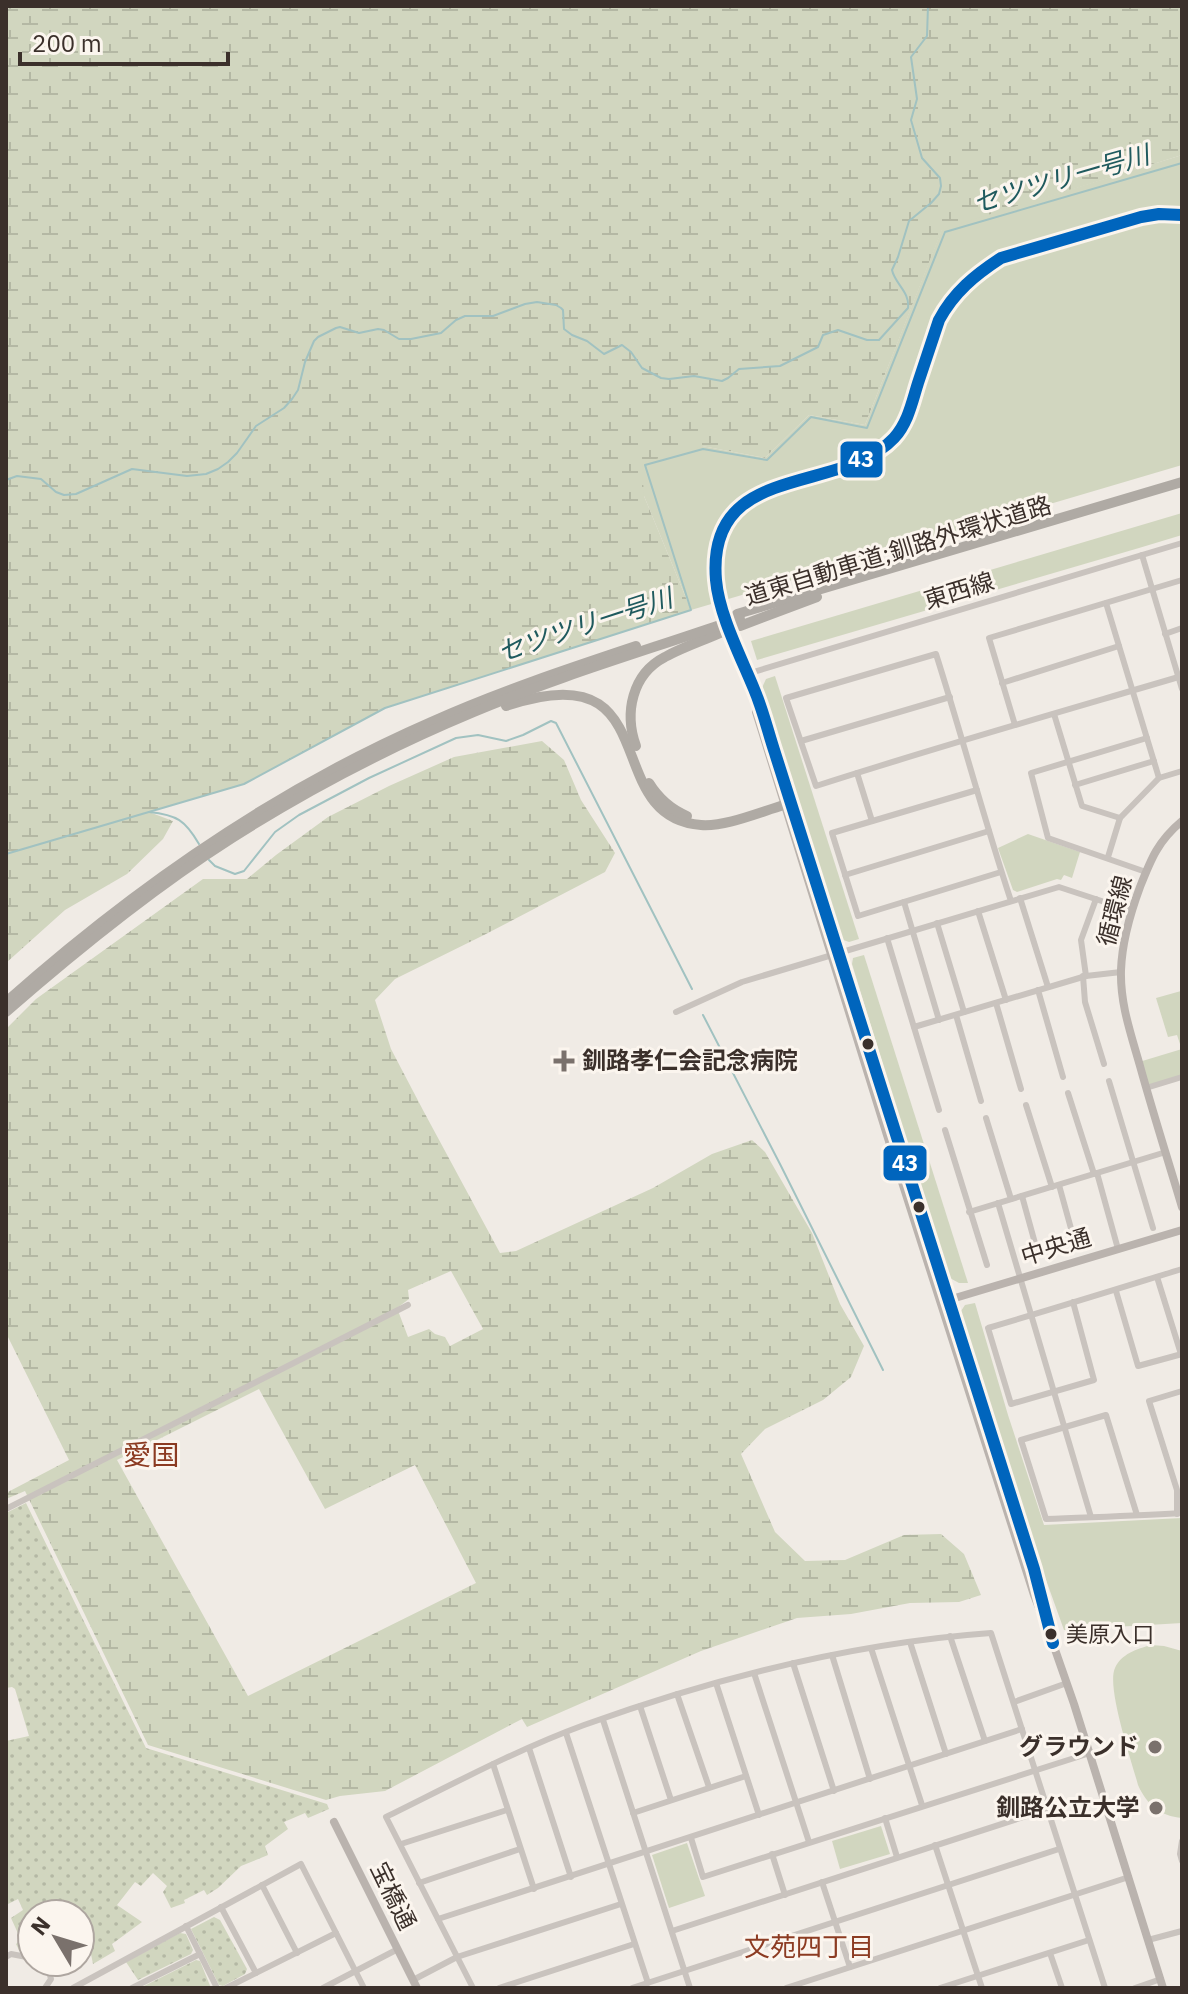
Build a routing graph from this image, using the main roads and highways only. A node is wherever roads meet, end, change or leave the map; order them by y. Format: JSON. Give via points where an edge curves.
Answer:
{"nodes":[{"id":1,"x":1182,"y":485,"type":"edge"},
{"id":2,"x":739,"y":620,"type":"junction"},
{"id":3,"x":721,"y":626,"type":"junction"},
{"id":4,"x":432,"y":730,"type":"junction"},
{"id":5,"x":6,"y":1002,"type":"edge"},
{"id":6,"x":6,"y":1012,"type":"edge"}],
"edges":[{"from":1,"to":2,"type":"highway","name":"道東自動車道;釧路外環状道路"},
{"from":1,"to":2,"type":"highway","name":"道東自動車道;釧路外環状道路"},
{"from":2,"to":3,"type":"highway","name":"道東自動車道;釧路外環状道路","bridge":true},
{"from":3,"to":4,"type":"highway","name":"道東自動車道;釧路外環状道路","via":[[534,689]]},
{"from":3,"to":4,"type":"highway","via":[[662,658],[633,694],[631,733],[648,781],[675,811],[697,818],[785,801],[710,825],[671,817],[657,807],[642,783],[611,713],[567,693],[520,701]]},
{"from":3,"to":5,"type":"highway","name":"道東自動車道;釧路外環状道路","via":[[531,682],[357,757],[266,808],[166,874]]},
{"from":4,"to":6,"type":"highway","name":"道東自動車道;釧路外環状道路","via":[[296,799],[169,880]]}]}
